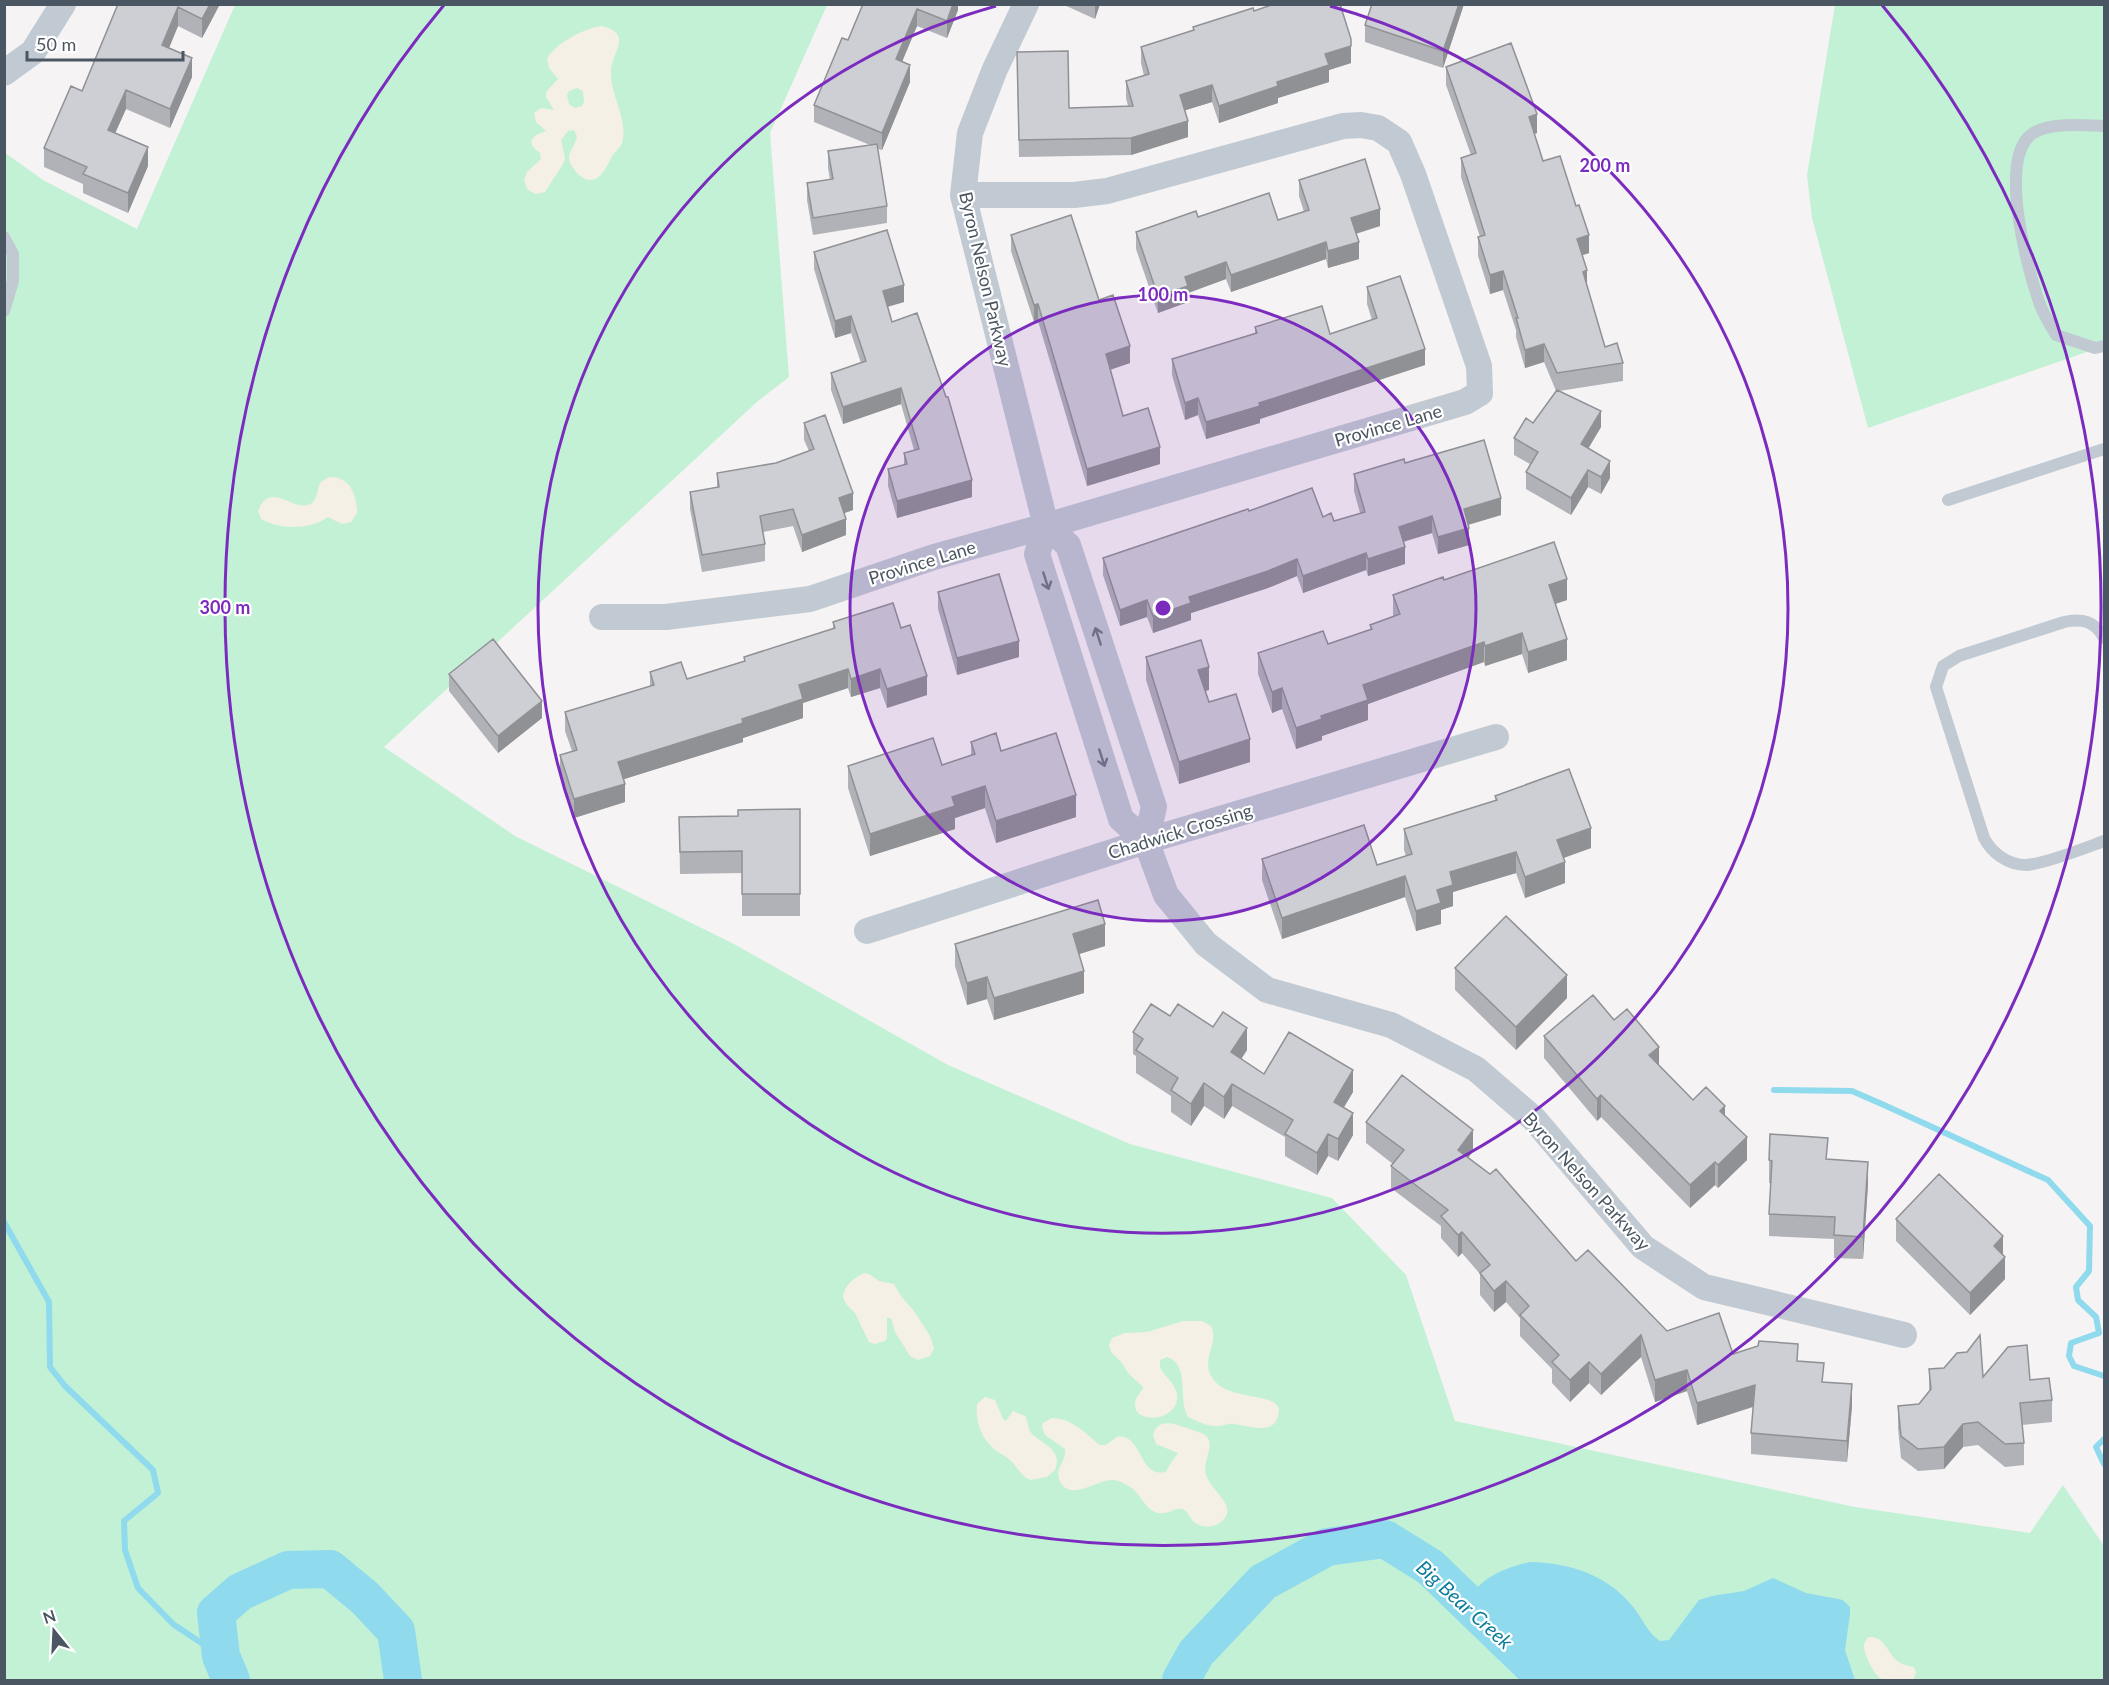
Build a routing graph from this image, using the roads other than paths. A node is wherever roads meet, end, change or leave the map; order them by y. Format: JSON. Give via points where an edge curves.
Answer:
{"nodes":[{"id":1,"x":63,"y":4,"type":"edge"},
{"id":2,"x":1026,"y":4,"type":"edge"},
{"id":3,"x":4,"y":73,"type":"edge"},
{"id":4,"x":2104,"y":126,"type":"edge"},
{"id":5,"x":963,"y":195,"type":"junction"},
{"id":6,"x":4,"y":237,"type":"edge"},
{"id":7,"x":4,"y":311,"type":"edge"},
{"id":8,"x":2104,"y":346,"type":"edge"},
{"id":9,"x":2104,"y":449,"type":"edge"},
{"id":10,"x":1948,"y":500,"type":"dead end"},
{"id":11,"x":1046,"y":526,"type":"junction"},
{"id":12,"x":602,"y":617,"type":"dead end"},
{"id":13,"x":2104,"y":638,"type":"edge"},
{"id":14,"x":1111,"y":675,"type":"junction"},
{"id":15,"x":1079,"y":687,"type":"junction"},
{"id":16,"x":1496,"y":737,"type":"dead end"},
{"id":17,"x":1146,"y":841,"type":"junction"},
{"id":18,"x":2104,"y":841,"type":"edge"},
{"id":19,"x":867,"y":931,"type":"dead end"},
{"id":20,"x":1904,"y":1335,"type":"dead end"}],
"edges":[{"from":1,"to":3,"type":"street","via":[[33,52]]},
{"from":2,"to":5,"type":"street","name":"Byron Nelson Parkway","via":[[970,133]]},
{"from":4,"to":8,"type":"lane","via":[[2049,127],[2031,134],[2022,142],[2015,187],[2021,233],[2040,305],[2056,335],[2095,348]]},
{"from":5,"to":11,"type":"street","name":"Byron Nelson Parkway"},
{"from":5,"to":11,"type":"street","name":"Province Lane","via":[[1107,192],[1343,126],[1378,128],[1399,142],[1413,174],[1479,366],[1480,393],[1466,402]]},
{"from":6,"to":7,"type":"lane","via":[[13,254],[13,281]]},
{"from":9,"to":10,"type":"lane"},
{"from":11,"to":12,"type":"street","name":"Province Lane","via":[[934,557],[810,598],[666,617]]},
{"from":14,"to":11,"type":"street","one_way":true,"via":[[1068,545]]},
{"from":11,"to":15,"type":"street","name":"Byron Nelson Parkway","one_way":true,"via":[[1037,554]]},
{"from":13,"to":18,"type":"lane","via":[[2088,621],[2064,622],[1959,656],[1943,666],[1936,687],[1991,850],[2008,861],[2026,865]]},
{"from":14,"to":15,"type":"street"},
{"from":14,"to":17,"type":"street","via":[[1154,807]]},
{"from":15,"to":17,"type":"street","name":"Byron Nelson Parkway","one_way":true,"via":[[1121,819]]},
{"from":16,"to":17,"type":"street","name":"Chadwick Crossing"},
{"from":17,"to":19,"type":"street","name":"Chadwick Crossing"},
{"from":17,"to":20,"type":"street","name":"Byron Nelson Parkway","via":[[1166,895],[1206,944],[1268,990],[1391,1025],[1476,1069],[1534,1119],[1643,1247],[1704,1287]]}]}
